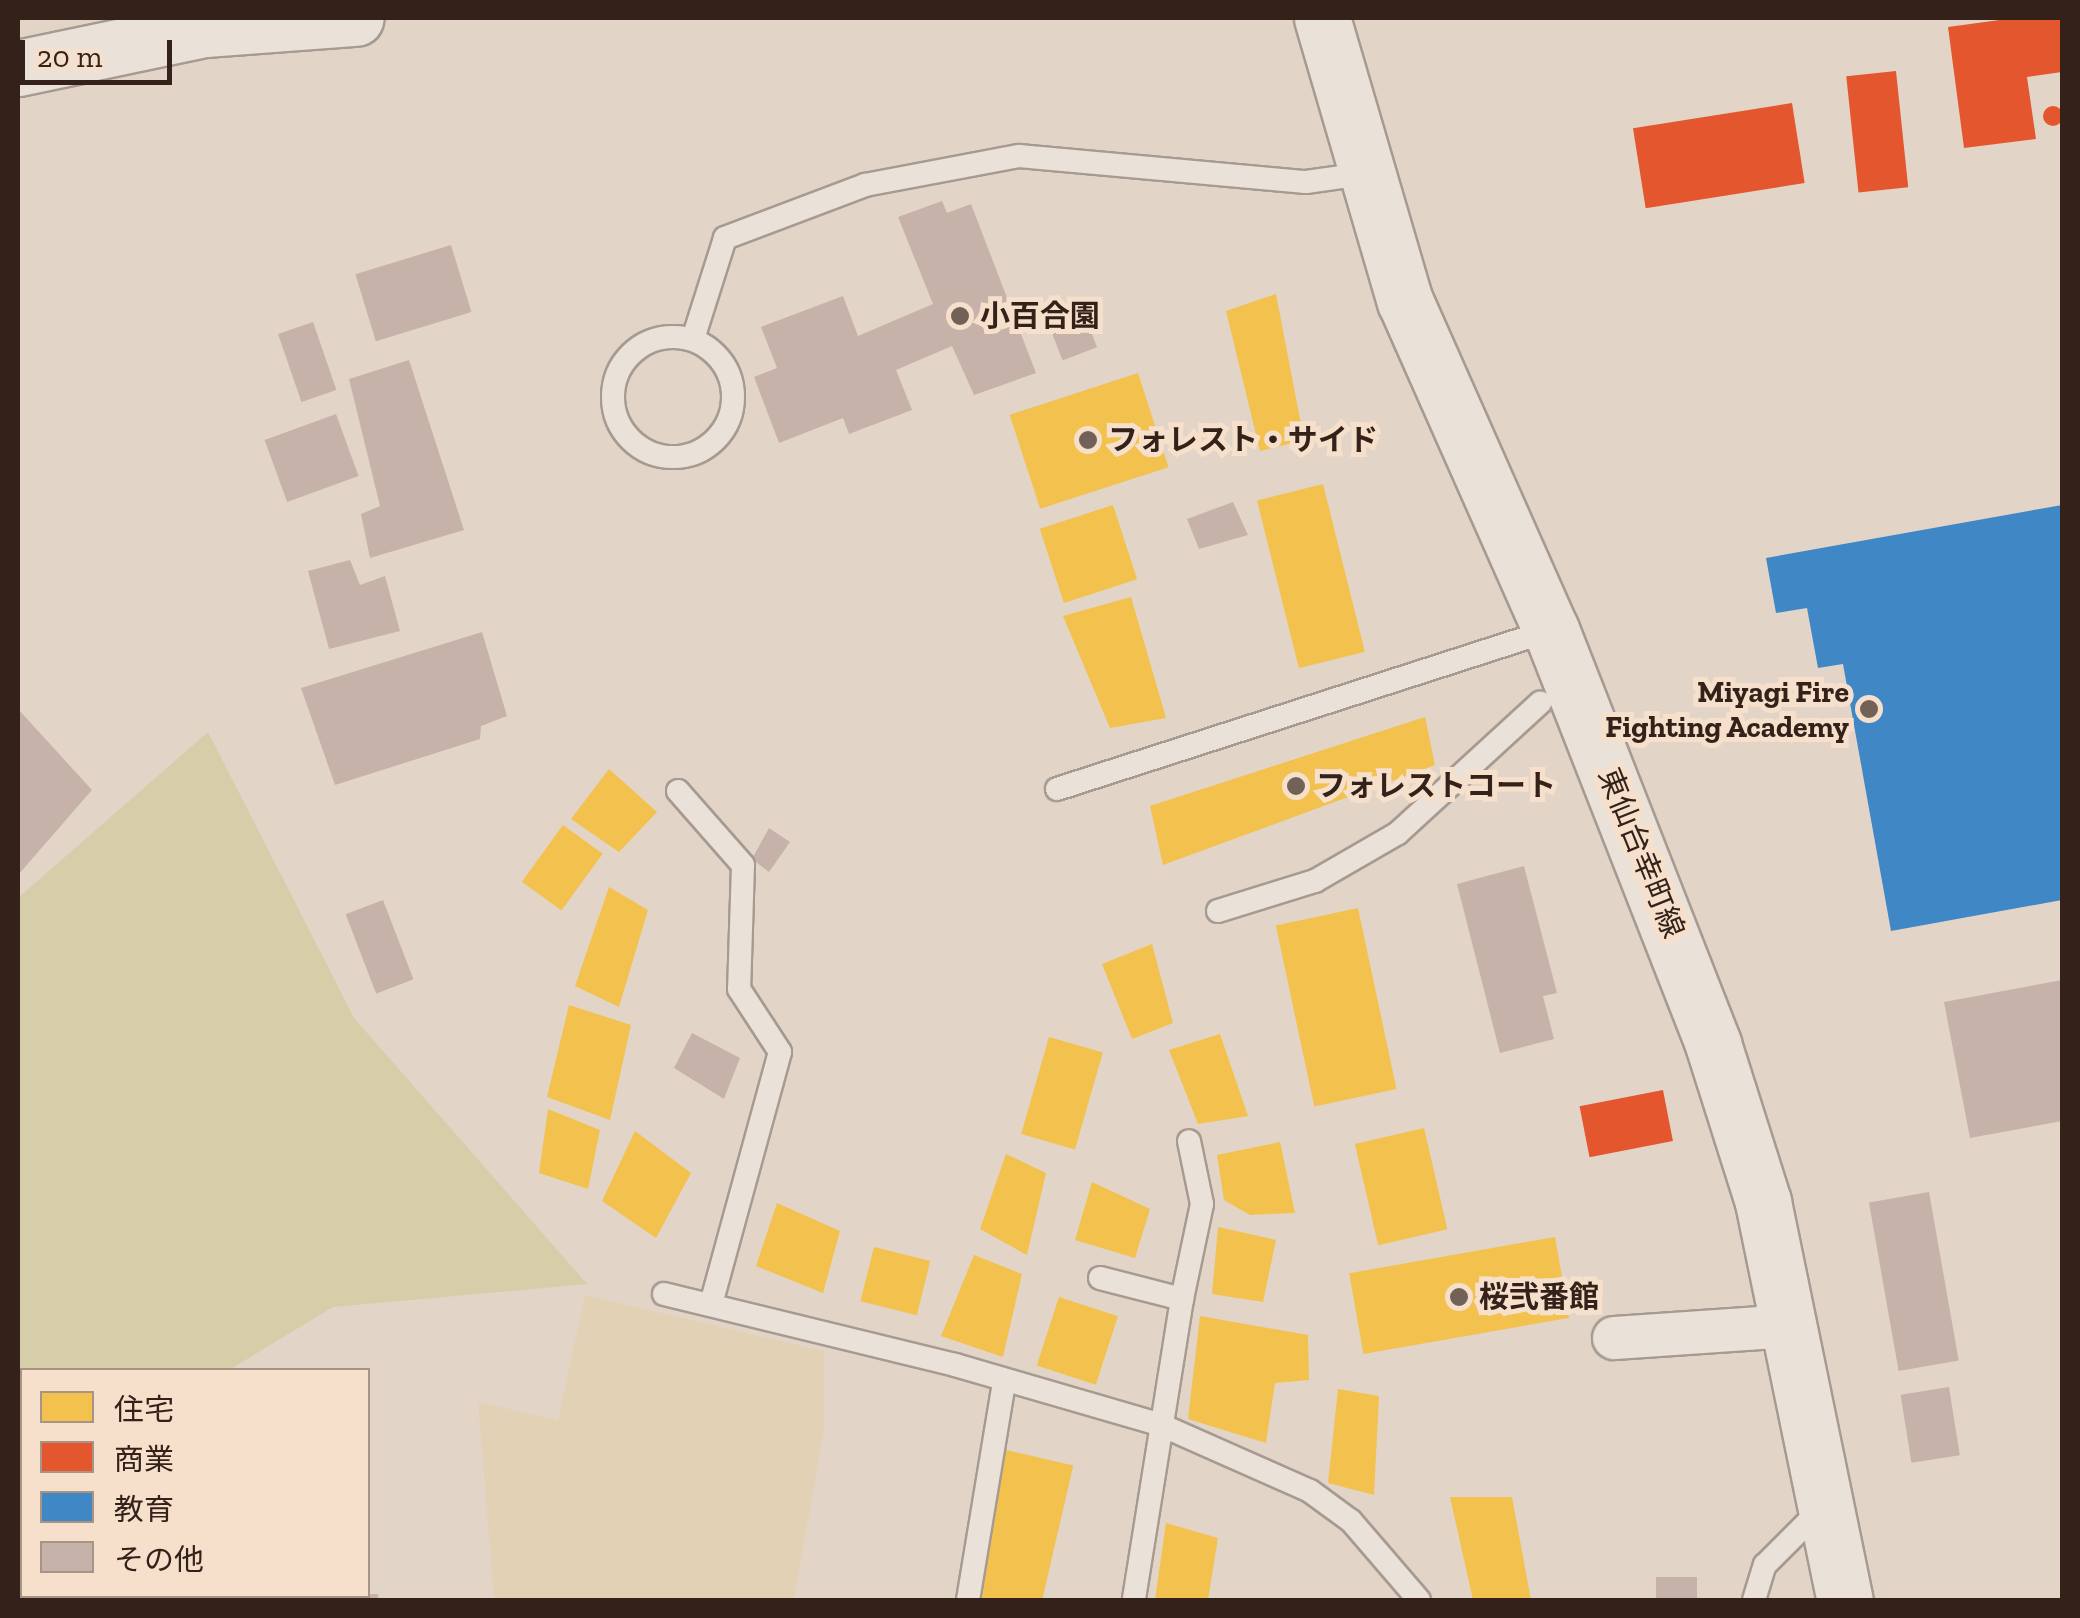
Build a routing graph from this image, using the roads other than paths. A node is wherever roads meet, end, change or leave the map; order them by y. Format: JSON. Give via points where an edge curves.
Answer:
{"nodes":[{"id":1,"x":356,"y":18,"type":"edge"},
{"id":2,"x":1322,"y":18,"type":"edge"},
{"id":3,"x":18,"y":68,"type":"edge"},
{"id":4,"x":1363,"y":174,"type":"junction"},
{"id":5,"x":693,"y":340,"type":"junction"},
{"id":6,"x":1551,"y":630,"type":"junction"},
{"id":7,"x":1540,"y":703,"type":"dead end"},
{"id":8,"x":1057,"y":789,"type":"dead end"},
{"id":9,"x":678,"y":791,"type":"dead end"},
{"id":10,"x":1218,"y":911,"type":"dead end"},
{"id":11,"x":1189,"y":1142,"type":"dead end"},
{"id":12,"x":1100,"y":1278,"type":"dead end"},
{"id":13,"x":664,"y":1294,"type":"dead end"},
{"id":14,"x":1182,"y":1299,"type":"junction"},
{"id":15,"x":711,"y":1305,"type":"junction"},
{"id":16,"x":1791,"y":1326,"type":"junction"},
{"id":17,"x":1614,"y":1338,"type":"dead end"},
{"id":18,"x":1004,"y":1383,"type":"junction"},
{"id":19,"x":1162,"y":1425,"type":"junction"},
{"id":20,"x":1827,"y":1502,"type":"junction"},
{"id":21,"x":968,"y":1600,"type":"edge"},
{"id":22,"x":1134,"y":1600,"type":"edge"},
{"id":23,"x":1419,"y":1600,"type":"edge"},
{"id":24,"x":1754,"y":1600,"type":"edge"},
{"id":25,"x":1845,"y":1600,"type":"edge"}],
"edges":[{"from":1,"to":3,"type":"street","via":[[205,30]]},
{"from":2,"to":4,"type":"street","name":"東仙台幸町線"},
{"from":4,"to":5,"type":"lane","via":[[1306,182],[1019,156],[865,185],[725,238]]},
{"from":4,"to":6,"type":"street","name":"東仙台幸町線","via":[[1405,301]]},
{"from":5,"to":5,"type":"lane","via":[[652,340],[621,366],[613,406],[620,426],[650,452],[688,456],[720,436],[730,418],[732,380],[723,362]]},
{"from":6,"to":8,"type":"lane"},
{"from":6,"to":16,"type":"street","name":"東仙台幸町線","via":[[1714,1044]]},
{"from":7,"to":10,"type":"lane","via":[[1398,833],[1316,881]]},
{"from":9,"to":15,"type":"lane","via":[[743,865],[739,990],[780,1052]]},
{"from":11,"to":14,"type":"lane","via":[[1202,1204]]},
{"from":12,"to":14,"type":"lane"},
{"from":13,"to":15,"type":"lane"},
{"from":14,"to":19,"type":"lane"},
{"from":15,"to":18,"type":"lane","via":[[956,1365]]},
{"from":16,"to":17,"type":"street"},
{"from":16,"to":20,"type":"street","name":"東仙台幸町線"},
{"from":18,"to":19,"type":"lane"},
{"from":18,"to":21,"type":"lane"},
{"from":19,"to":22,"type":"lane"},
{"from":19,"to":23,"type":"lane","via":[[1310,1490],[1352,1521]]},
{"from":20,"to":24,"type":"lane","via":[[1765,1565]]},
{"from":20,"to":25,"type":"street","name":"東仙台幸町線"}]}
